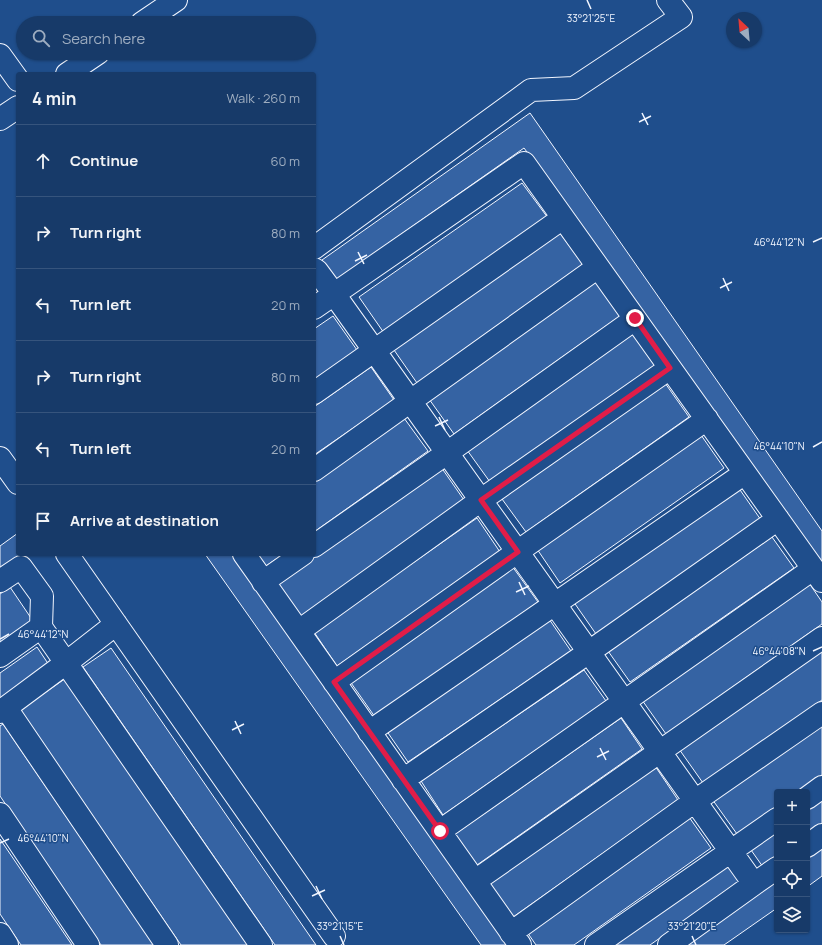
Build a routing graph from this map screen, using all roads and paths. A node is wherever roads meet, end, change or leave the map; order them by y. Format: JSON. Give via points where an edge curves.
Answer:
{"nodes":[{"id":1,"x":176,"y":0,"type":"edge"},
{"id":2,"x":668,"y":0,"type":"edge"},
{"id":3,"x":152,"y":16,"type":"edge"},
{"id":4,"x":0,"y":55,"type":"edge"},
{"id":5,"x":88,"y":60,"type":"edge"},
{"id":6,"x":70,"y":72,"type":"edge"},
{"id":7,"x":16,"y":77,"type":"edge"},
{"id":8,"x":16,"y":108,"type":"edge"},
{"id":9,"x":0,"y":119,"type":"edge"},
{"id":10,"x":564,"y":218,"type":"junction"},
{"id":11,"x":316,"y":247,"type":"edge"},
{"id":12,"x":598,"y":267,"type":"junction"},
{"id":13,"x":316,"y":270,"type":"edge"},
{"id":14,"x":334,"y":294,"type":"junction"},
{"id":15,"x":316,"y":307,"type":"edge"},
{"id":16,"x":635,"y":318,"type":"junction"},
{"id":17,"x":374,"y":351,"type":"junction"},
{"id":18,"x":670,"y":368,"type":"junction"},
{"id":19,"x":316,"y":392,"type":"edge"},
{"id":20,"x":410,"y":401,"type":"junction"},
{"id":21,"x":707,"y":419,"type":"junction"},
{"id":22,"x":447,"y":453,"type":"junction"},
{"id":23,"x":8,"y":459,"type":"edge"},
{"id":24,"x":316,"y":469,"type":"edge"},
{"id":25,"x":745,"y":473,"type":"junction"},
{"id":26,"x":16,"y":478,"type":"edge"},
{"id":27,"x":481,"y":500,"type":"junction"},
{"id":28,"x":778,"y":519,"type":"junction"},
{"id":29,"x":316,"y":545,"type":"edge"},
{"id":30,"x":518,"y":552,"type":"junction"},
{"id":31,"x":68,"y":556,"type":"edge"},
{"id":32,"x":245,"y":556,"type":"edge"},
{"id":33,"x":300,"y":556,"type":"edge"},
{"id":34,"x":818,"y":575,"type":"edge"},
{"id":35,"x":0,"y":581,"type":"edge"},
{"id":36,"x":263,"y":582,"type":"junction"},
{"id":37,"x":555,"y":604,"type":"junction"},
{"id":38,"x":116,"y":624,"type":"junction"},
{"id":39,"x":42,"y":628,"type":"junction"},
{"id":40,"x":298,"y":631,"type":"junction"},
{"id":41,"x":822,"y":638,"type":"edge"},
{"id":42,"x":589,"y":652,"type":"junction"},
{"id":43,"x":0,"y":656,"type":"edge"},
{"id":44,"x":66,"y":663,"type":"junction"},
{"id":45,"x":334,"y":682,"type":"junction"},
{"id":46,"x":624,"y":702,"type":"junction"},
{"id":47,"x":3,"y":710,"type":"edge"},
{"id":48,"x":822,"y":713,"type":"edge"},
{"id":49,"x":369,"y":732,"type":"junction"},
{"id":50,"x":660,"y":752,"type":"junction"},
{"id":51,"x":403,"y":780,"type":"junction"},
{"id":52,"x":822,"y":787,"type":"edge"},
{"id":53,"x":810,"y":796,"type":"edge"},
{"id":54,"x":695,"y":801,"type":"junction"},
{"id":55,"x":0,"y":814,"type":"edge"},
{"id":56,"x":774,"y":821,"type":"edge"},
{"id":57,"x":440,"y":831,"type":"junction"},
{"id":58,"x":822,"y":836,"type":"edge"},
{"id":59,"x":810,"y":844,"type":"edge"},
{"id":60,"x":731,"y":851,"type":"junction"},
{"id":61,"x":774,"y":870,"type":"edge"},
{"id":62,"x":475,"y":881,"type":"junction"},
{"id":63,"x":754,"y":884,"type":"junction"},
{"id":64,"x":0,"y":934,"type":"edge"},
{"id":65,"x":334,"y":936,"type":"dead end"},
{"id":66,"x":515,"y":939,"type":"edge"},
{"id":67,"x":7,"y":945,"type":"edge"},
{"id":68,"x":88,"y":945,"type":"edge"},
{"id":69,"x":167,"y":945,"type":"edge"},
{"id":70,"x":261,"y":945,"type":"edge"},
{"id":71,"x":596,"y":945,"type":"edge"},
{"id":72,"x":669,"y":945,"type":"edge"}],
"edges":[{"from":1,"to":3,"type":"street"},
{"from":2,"to":11,"type":"street","via":[[681,17],[574,88],[531,90]]},
{"from":4,"to":7,"type":"street"},
{"from":5,"to":6,"type":"street"},
{"from":8,"to":9,"type":"street"},
{"from":10,"to":12,"type":"street"},
{"from":10,"to":14,"type":"street","via":[[524,163]]},
{"from":10,"to":17,"type":"street"},
{"from":12,"to":16,"type":"street"},
{"from":12,"to":20,"type":"street"},
{"from":13,"to":14,"type":"street"},
{"from":14,"to":15,"type":"street"},
{"from":14,"to":17,"type":"street"},
{"from":16,"to":18,"type":"street"},
{"from":16,"to":22,"type":"street"},
{"from":17,"to":19,"type":"street"},
{"from":17,"to":20,"type":"street"},
{"from":18,"to":21,"type":"street"},
{"from":18,"to":27,"type":"street"},
{"from":20,"to":22,"type":"street"},
{"from":20,"to":24,"type":"street"},
{"from":21,"to":25,"type":"street"},
{"from":21,"to":30,"type":"street"},
{"from":22,"to":27,"type":"street"},
{"from":22,"to":29,"type":"street"},
{"from":23,"to":26,"type":"street"},
{"from":25,"to":28,"type":"street"},
{"from":25,"to":37,"type":"street"},
{"from":27,"to":30,"type":"street"},
{"from":27,"to":40,"type":"street"},
{"from":28,"to":34,"type":"street"},
{"from":28,"to":42,"type":"street"},
{"from":30,"to":37,"type":"street"},
{"from":30,"to":45,"type":"street"},
{"from":31,"to":38,"type":"street"},
{"from":32,"to":36,"type":"street"},
{"from":33,"to":36,"type":"street"},
{"from":34,"to":46,"type":"street"},
{"from":35,"to":39,"type":"street","via":[[21,566],[42,596]]},
{"from":36,"to":40,"type":"street"},
{"from":37,"to":42,"type":"street"},
{"from":37,"to":49,"type":"street"},
{"from":38,"to":44,"type":"street"},
{"from":38,"to":65,"type":"street"},
{"from":39,"to":43,"type":"street"},
{"from":39,"to":44,"type":"street"},
{"from":40,"to":45,"type":"street"},
{"from":41,"to":50,"type":"street"},
{"from":42,"to":46,"type":"street"},
{"from":42,"to":51,"type":"street"},
{"from":44,"to":47,"type":"street"},
{"from":44,"to":70,"type":"street"},
{"from":45,"to":49,"type":"street"},
{"from":46,"to":50,"type":"street"},
{"from":46,"to":57,"type":"street"},
{"from":47,"to":69,"type":"street"},
{"from":48,"to":54,"type":"street"},
{"from":49,"to":51,"type":"street"},
{"from":50,"to":54,"type":"street"},
{"from":50,"to":62,"type":"street"},
{"from":51,"to":57,"type":"street"},
{"from":52,"to":53,"type":"street"},
{"from":54,"to":60,"type":"street"},
{"from":54,"to":66,"type":"street"},
{"from":55,"to":68,"type":"street"},
{"from":56,"to":60,"type":"street"},
{"from":57,"to":62,"type":"street"},
{"from":58,"to":59,"type":"street"},
{"from":60,"to":63,"type":"street"},
{"from":60,"to":71,"type":"street"},
{"from":61,"to":63,"type":"street"},
{"from":62,"to":66,"type":"street"},
{"from":63,"to":72,"type":"street"},
{"from":64,"to":67,"type":"street"}]}
